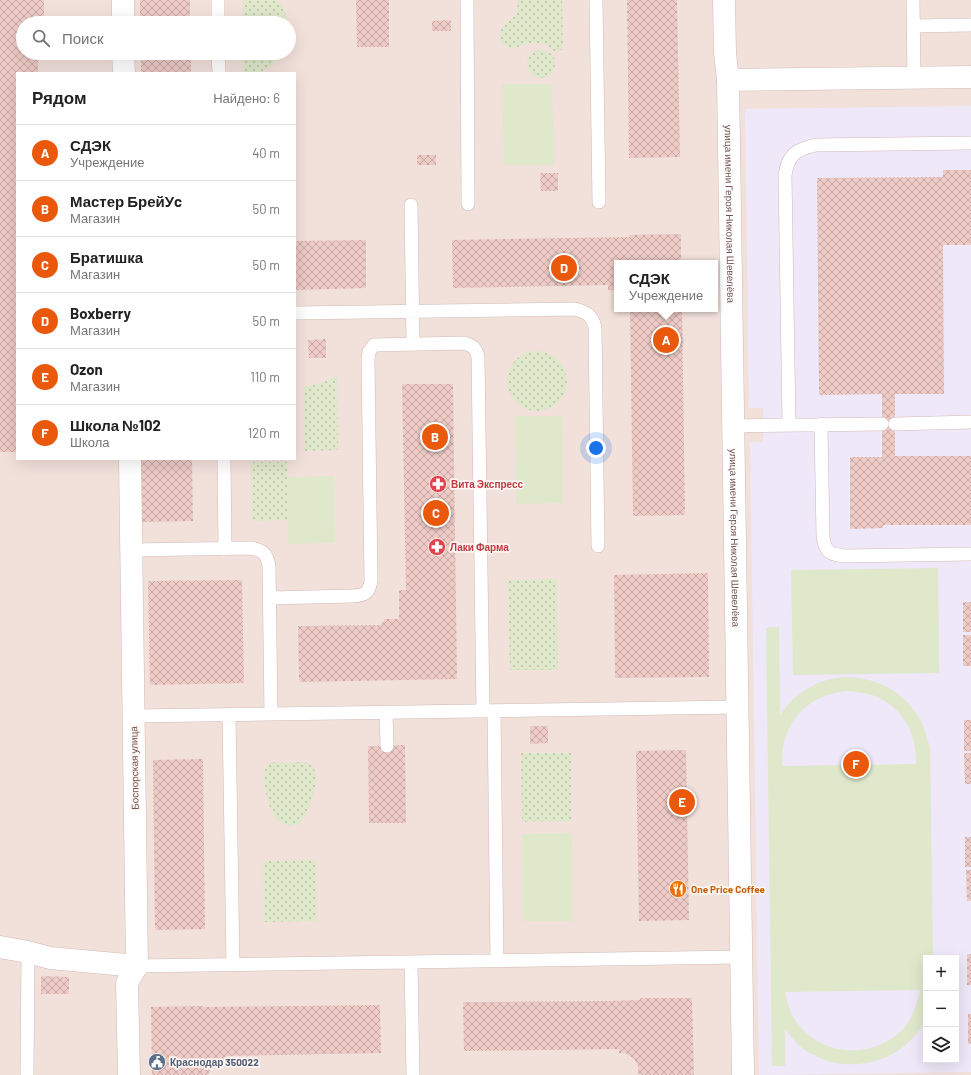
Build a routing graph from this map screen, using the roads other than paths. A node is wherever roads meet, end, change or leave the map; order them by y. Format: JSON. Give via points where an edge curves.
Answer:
{"nodes":[{"id":1,"x":123,"y":0,"type":"edge"},
{"id":2,"x":218,"y":0,"type":"edge"},
{"id":3,"x":467,"y":0,"type":"edge"},
{"id":4,"x":596,"y":0,"type":"edge"},
{"id":5,"x":724,"y":0,"type":"edge"},
{"id":6,"x":913,"y":0,"type":"edge"},
{"id":7,"x":123,"y":16,"type":"edge"},
{"id":8,"x":218,"y":16,"type":"edge"},
{"id":9,"x":914,"y":26,"type":"junction"},
{"id":10,"x":971,"y":26,"type":"edge"},
{"id":11,"x":124,"y":60,"type":"edge"},
{"id":12,"x":218,"y":60,"type":"edge"},
{"id":13,"x":124,"y":72,"type":"edge"},
{"id":14,"x":219,"y":72,"type":"edge"},
{"id":15,"x":971,"y":77,"type":"edge"},
{"id":16,"x":914,"y":78,"type":"junction"},
{"id":17,"x":728,"y":80,"type":"junction"},
{"id":18,"x":971,"y":143,"type":"edge"},
{"id":19,"x":599,"y":202,"type":"dead end"},
{"id":20,"x":468,"y":204,"type":"dead end"},
{"id":21,"x":411,"y":205,"type":"dead end"},
{"id":22,"x":413,"y":312,"type":"junction"},
{"id":23,"x":296,"y":313,"type":"edge"},
{"id":24,"x":413,"y":344,"type":"junction"},
{"id":25,"x":971,"y":422,"type":"edge"},
{"id":26,"x":821,"y":424,"type":"junction"},
{"id":27,"x":789,"y":425,"type":"junction"},
{"id":28,"x":734,"y":426,"type":"junction"},
{"id":29,"x":130,"y":460,"type":"edge"},
{"id":30,"x":224,"y":460,"type":"edge"},
{"id":31,"x":598,"y":546,"type":"dead end"},
{"id":32,"x":225,"y":549,"type":"junction"},
{"id":33,"x":131,"y":550,"type":"junction"},
{"id":34,"x":971,"y":554,"type":"edge"},
{"id":35,"x":270,"y":598,"type":"junction"},
{"id":36,"x":738,"y":707,"type":"junction"},
{"id":37,"x":488,"y":711,"type":"junction"},
{"id":38,"x":386,"y":712,"type":"junction"},
{"id":39,"x":271,"y":714,"type":"junction"},
{"id":40,"x":229,"y":715,"type":"junction"},
{"id":41,"x":133,"y":716,"type":"junction"},
{"id":42,"x":387,"y":746,"type":"dead end"},
{"id":43,"x":0,"y":947,"type":"edge"},
{"id":44,"x":28,"y":952,"type":"junction"},
{"id":45,"x":741,"y":957,"type":"junction"},
{"id":46,"x":498,"y":960,"type":"junction"},
{"id":47,"x":411,"y":962,"type":"junction"},
{"id":48,"x":233,"y":964,"type":"junction"},
{"id":49,"x":137,"y":966,"type":"junction"},
{"id":50,"x":27,"y":1075,"type":"edge"},
{"id":51,"x":129,"y":1075,"type":"edge"},
{"id":52,"x":413,"y":1075,"type":"edge"},
{"id":53,"x":743,"y":1075,"type":"edge"}],
"edges":[{"from":1,"to":7,"type":"street"},
{"from":2,"to":8,"type":"lane"},
{"from":3,"to":20,"type":"lane"},
{"from":4,"to":19,"type":"lane"},
{"from":5,"to":17,"type":"street","name":"улица имени Героя Николая Шевелёва"},
{"from":6,"to":9,"type":"lane"},
{"from":9,"to":10,"type":"lane"},
{"from":9,"to":16,"type":"lane"},
{"from":11,"to":13,"type":"street"},
{"from":12,"to":14,"type":"lane"},
{"from":15,"to":16,"type":"street"},
{"from":16,"to":17,"type":"street"},
{"from":17,"to":28,"type":"street","name":"улица имени Героя Николая Шевелёва"},
{"from":18,"to":27,"type":"lane","via":[[816,145],[792,155],[785,175]]},
{"from":21,"to":22,"type":"lane"},
{"from":22,"to":23,"type":"lane"},
{"from":22,"to":24,"type":"lane"},
{"from":22,"to":31,"type":"lane","via":[[575,309],[593,319]]},
{"from":24,"to":35,"type":"lane","via":[[374,345],[369,352],[369,589],[362,595],[353,596]]},
{"from":24,"to":37,"type":"lane","via":[[464,343],[476,350],[478,357]]},
{"from":25,"to":26,"type":"lane"},
{"from":26,"to":27,"type":"lane"},
{"from":26,"to":34,"type":"lane","via":[[823,536],[827,550],[844,556]]},
{"from":27,"to":28,"type":"lane"},
{"from":28,"to":36,"type":"street","name":"улица имени Героя Николая Шевелёва"},
{"from":29,"to":33,"type":"street","name":"Боспорская улица"},
{"from":30,"to":32,"type":"lane"},
{"from":32,"to":33,"type":"lane"},
{"from":32,"to":35,"type":"lane","via":[[260,549],[267,557],[269,566]]},
{"from":33,"to":41,"type":"street","name":"Боспорская улица"},
{"from":35,"to":39,"type":"lane"},
{"from":36,"to":37,"type":"lane"},
{"from":36,"to":45,"type":"street","name":"улица имени Героя Николая Шевелёва"},
{"from":37,"to":38,"type":"lane"},
{"from":37,"to":46,"type":"lane"},
{"from":38,"to":39,"type":"lane"},
{"from":38,"to":42,"type":"lane"},
{"from":39,"to":40,"type":"lane"},
{"from":40,"to":41,"type":"lane"},
{"from":40,"to":48,"type":"lane"},
{"from":41,"to":49,"type":"street","name":"Боспорская улица"},
{"from":43,"to":44,"type":"street"},
{"from":44,"to":49,"type":"street","via":[[50,958]]},
{"from":44,"to":50,"type":"lane"},
{"from":45,"to":46,"type":"lane"},
{"from":45,"to":53,"type":"street","name":"улица имени Героя Николая Шевелёва"},
{"from":46,"to":47,"type":"lane"},
{"from":47,"to":48,"type":"lane"},
{"from":47,"to":52,"type":"lane"},
{"from":48,"to":49,"type":"lane"},
{"from":49,"to":51,"type":"street","via":[[127,983]]}]}
